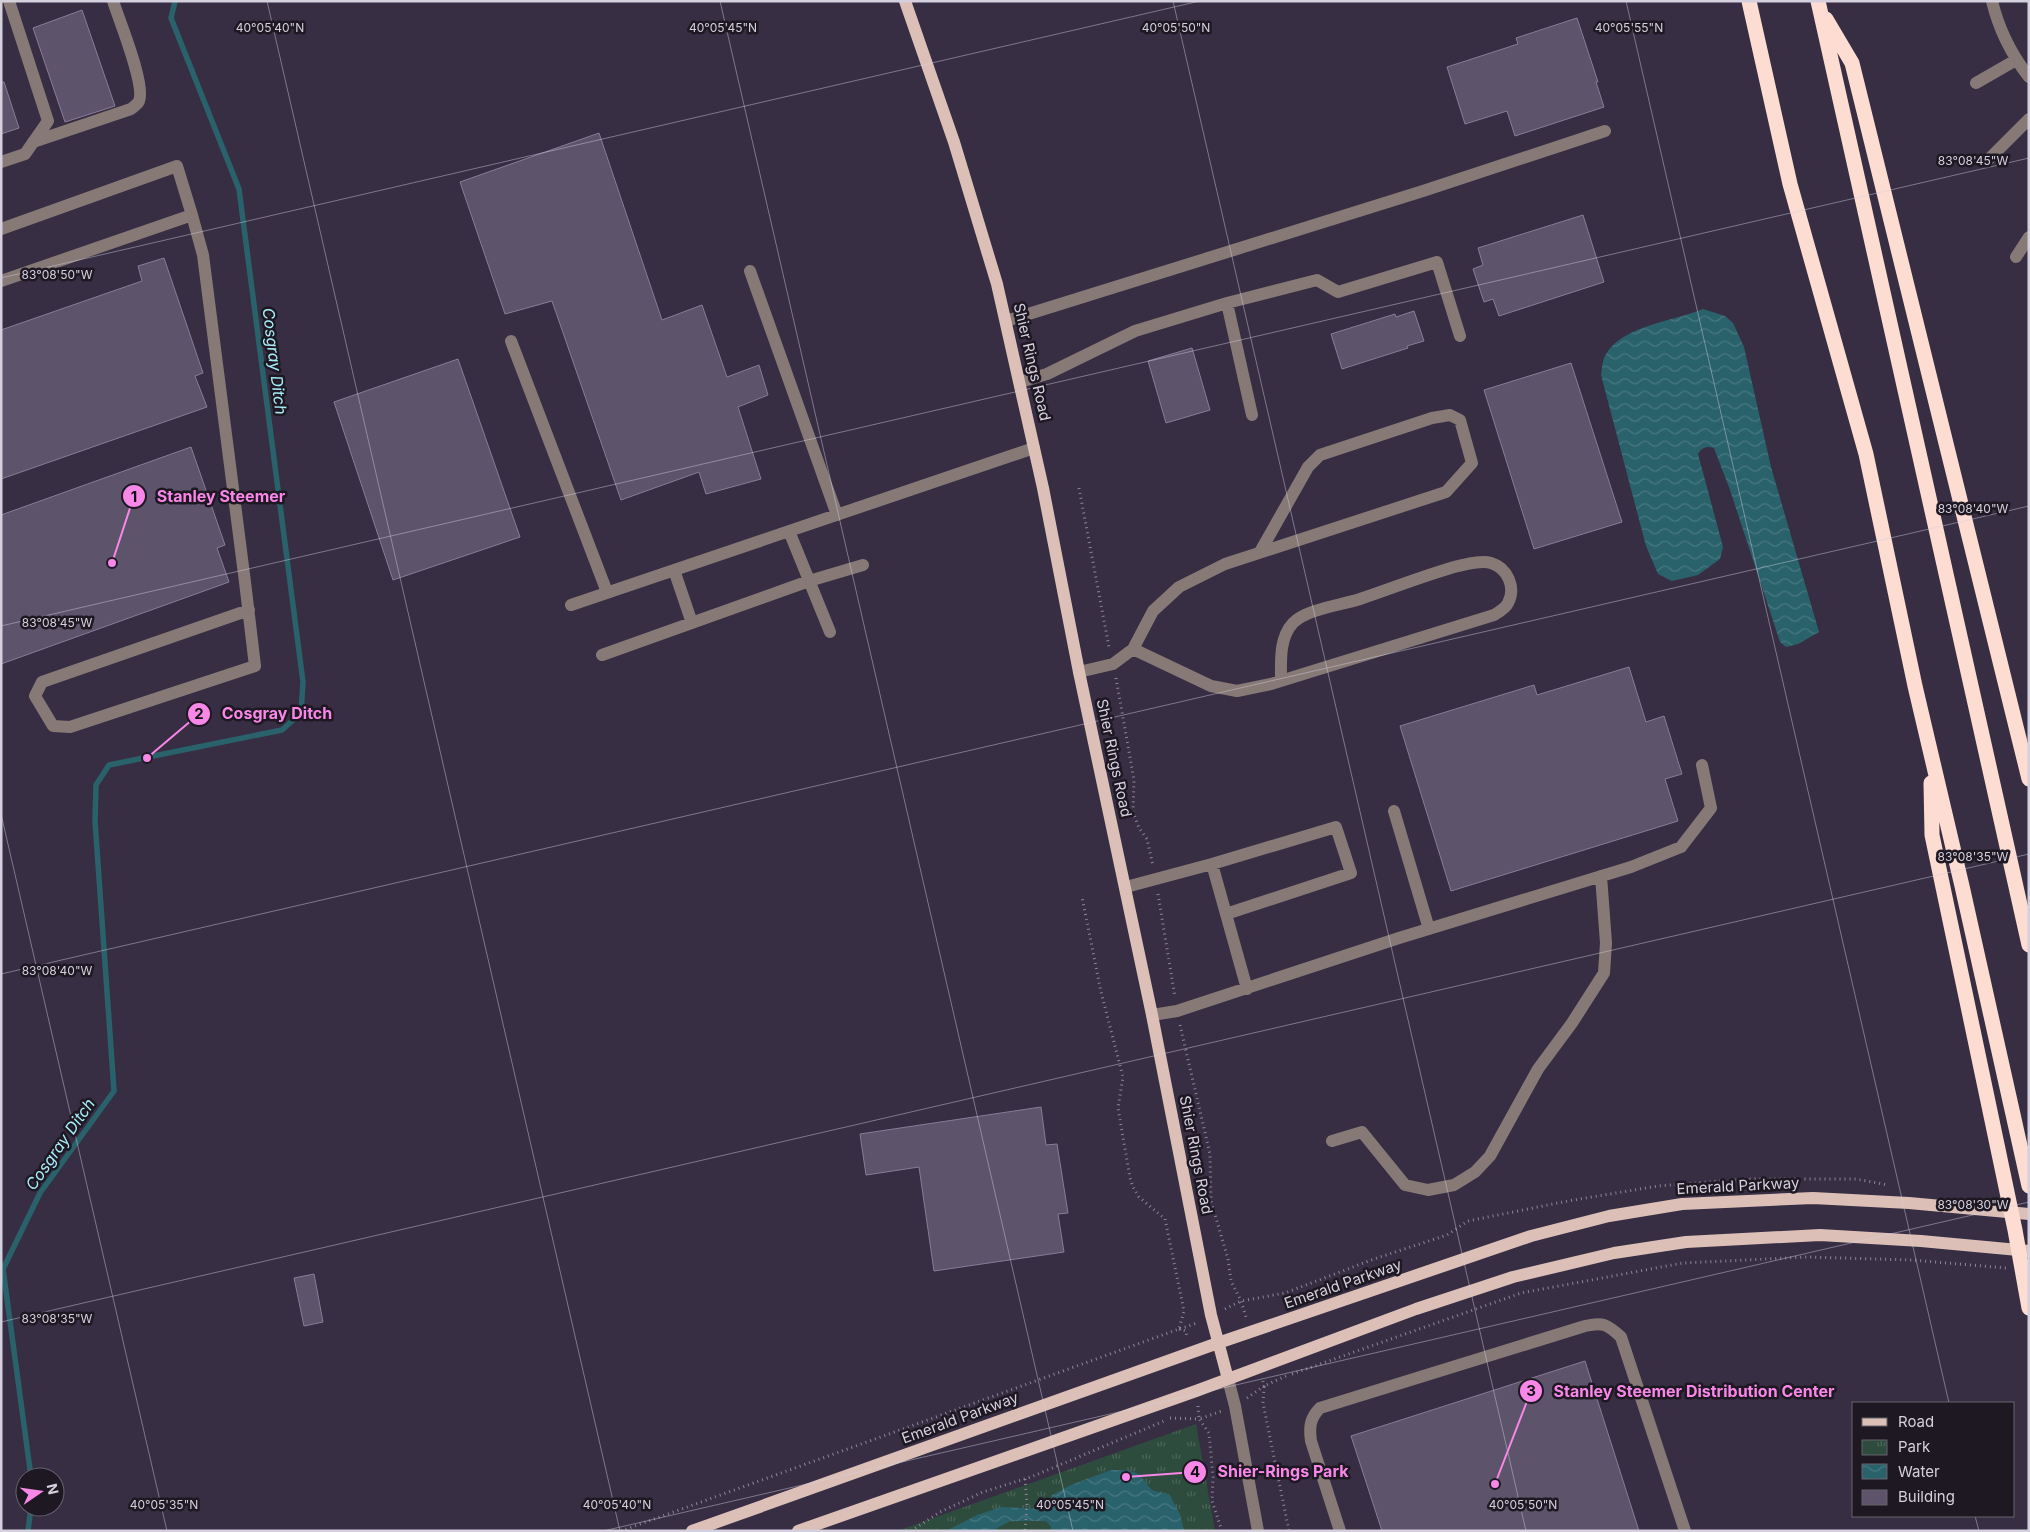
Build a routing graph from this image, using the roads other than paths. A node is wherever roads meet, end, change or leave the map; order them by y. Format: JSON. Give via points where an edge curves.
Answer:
{"nodes":[{"id":1,"x":113,"y":1,"type":"edge"},
{"id":2,"x":905,"y":1,"type":"edge"},
{"id":3,"x":1749,"y":1,"type":"edge"},
{"id":4,"x":1992,"y":1,"type":"edge"},
{"id":5,"x":13,"y":2,"type":"edge"},
{"id":6,"x":1819,"y":4,"type":"edge"},
{"id":7,"x":2016,"y":60,"type":"junction"},
{"id":8,"x":2029,"y":78,"type":"edge"},
{"id":9,"x":1976,"y":83,"type":"dead end"},
{"id":10,"x":2029,"y":119,"type":"edge"},
{"id":11,"x":1605,"y":131,"type":"dead end"},
{"id":12,"x":33,"y":142,"type":"junction"},
{"id":13,"x":1989,"y":158,"type":"dead end"},
{"id":14,"x":1,"y":162,"type":"edge"},
{"id":15,"x":192,"y":215,"type":"junction"},
{"id":16,"x":1,"y":228,"type":"edge"},
{"id":17,"x":2029,"y":237,"type":"edge"},
{"id":18,"x":2016,"y":258,"type":"dead end"},
{"id":19,"x":750,"y":271,"type":"dead end"},
{"id":20,"x":1,"y":282,"type":"edge"},
{"id":21,"x":1227,"y":303,"type":"junction"},
{"id":22,"x":1006,"y":321,"type":"junction"},
{"id":23,"x":1460,"y":336,"type":"dead end"},
{"id":24,"x":511,"y":341,"type":"dead end"},
{"id":25,"x":1020,"y":382,"type":"junction"},
{"id":26,"x":1252,"y":415,"type":"dead end"},
{"id":27,"x":1034,"y":448,"type":"junction"},
{"id":28,"x":836,"y":515,"type":"junction"},
{"id":29,"x":789,"y":531,"type":"junction"},
{"id":30,"x":1260,"y":552,"type":"junction"},
{"id":31,"x":863,"y":565,"type":"dead end"},
{"id":32,"x":674,"y":570,"type":"junction"},
{"id":33,"x":809,"y":581,"type":"junction"},
{"id":34,"x":608,"y":592,"type":"junction"},
{"id":35,"x":571,"y":605,"type":"dead end"},
{"id":36,"x":248,"y":610,"type":"junction"},
{"id":37,"x":692,"y":623,"type":"junction"},
{"id":38,"x":830,"y":632,"type":"dead end"},
{"id":39,"x":1133,"y":649,"type":"junction"},
{"id":40,"x":602,"y":655,"type":"dead end"},
{"id":41,"x":1079,"y":672,"type":"junction"},
{"id":42,"x":1280,"y":680,"type":"junction"},
{"id":43,"x":1931,"y":754,"type":"junction"},
{"id":44,"x":1702,"y":765,"type":"dead end"},
{"id":45,"x":2029,"y":779,"type":"edge"},
{"id":46,"x":1394,"y":811,"type":"dead end"},
{"id":47,"x":1212,"y":864,"type":"junction"},
{"id":48,"x":1601,"y":876,"type":"junction"},
{"id":49,"x":1126,"y":887,"type":"junction"},
{"id":50,"x":1226,"y":914,"type":"junction"},
{"id":51,"x":1428,"y":929,"type":"junction"},
{"id":52,"x":2029,"y":945,"type":"edge"},
{"id":53,"x":1247,"y":989,"type":"junction"},
{"id":54,"x":1152,"y":1015,"type":"junction"},
{"id":55,"x":1332,"y":1141,"type":"dead end"},
{"id":56,"x":2029,"y":1186,"type":"edge"},
{"id":57,"x":2029,"y":1214,"type":"edge"},
{"id":58,"x":2029,"y":1251,"type":"edge"},
{"id":59,"x":2029,"y":1308,"type":"edge"},
{"id":60,"x":1218,"y":1343,"type":"junction"},
{"id":61,"x":1228,"y":1379,"type":"junction"},
{"id":62,"x":692,"y":1531,"type":"edge"},
{"id":63,"x":798,"y":1531,"type":"edge"},
{"id":64,"x":1258,"y":1531,"type":"edge"},
{"id":65,"x":1340,"y":1531,"type":"edge"},
{"id":66,"x":1685,"y":1531,"type":"edge"}],
"edges":[{"from":1,"to":12,"type":"street","via":[[137,72],[139,101],[131,110]]},
{"from":2,"to":22,"type":"main road","name":"Shier Rings Road","via":[[954,142]]},
{"from":3,"to":43,"type":"highway","via":[[1790,184],[1866,454]]},
{"from":4,"to":7,"type":"street","via":[[1998,24]]},
{"from":5,"to":12,"type":"street","via":[[48,121]]},
{"from":6,"to":45,"type":"highway","via":[[1852,63]]},
{"from":6,"to":52,"type":"highway"},
{"from":7,"to":8,"type":"street"},
{"from":7,"to":9,"type":"street"},
{"from":10,"to":13,"type":"street"},
{"from":11,"to":22,"type":"street"},
{"from":12,"to":14,"type":"street","via":[[25,154]]},
{"from":15,"to":16,"type":"street","via":[[177,166]]},
{"from":15,"to":20,"type":"street"},
{"from":15,"to":36,"type":"street","via":[[203,256]]},
{"from":17,"to":18,"type":"street"},
{"from":19,"to":28,"type":"street"},
{"from":21,"to":23,"type":"street","via":[[1317,280],[1338,292],[1437,262]]},
{"from":21,"to":25,"type":"street","via":[[1135,331],[1047,374]]},
{"from":21,"to":26,"type":"street"},
{"from":22,"to":25,"type":"main road","name":"Shier Rings Road"},
{"from":24,"to":34,"type":"street"},
{"from":25,"to":27,"type":"main road","name":"Shier Rings Road"},
{"from":27,"to":28,"type":"street"},
{"from":27,"to":41,"type":"main road","name":"Shier Rings Road"},
{"from":28,"to":29,"type":"street"},
{"from":29,"to":32,"type":"street"},
{"from":29,"to":33,"type":"street"},
{"from":30,"to":30,"type":"street","via":[[1446,492],[1472,463],[1460,420],[1450,416],[1432,418],[1320,455],[1308,467]]},
{"from":30,"to":39,"type":"street","via":[[1225,564],[1179,587],[1153,611]]},
{"from":31,"to":33,"type":"street"},
{"from":32,"to":34,"type":"street"},
{"from":32,"to":37,"type":"street"},
{"from":33,"to":37,"type":"street"},
{"from":33,"to":38,"type":"street"},
{"from":34,"to":35,"type":"street"},
{"from":36,"to":36,"type":"street","via":[[255,666],[70,727],[53,726],[35,696],[42,682]]},
{"from":37,"to":40,"type":"street"},
{"from":39,"to":41,"type":"street","via":[[1113,664]]},
{"from":39,"to":42,"type":"street","via":[[1211,686],[1237,690]]},
{"from":41,"to":49,"type":"main road","name":"Shier Rings Road"},
{"from":42,"to":42,"type":"street","via":[[1494,616],[1508,605],[1512,592],[1509,580],[1503,570],[1491,562],[1458,566],[1302,616],[1285,634]]},
{"from":43,"to":56,"type":"highway"},
{"from":43,"to":59,"type":"highway","via":[[1932,835]]},
{"from":44,"to":48,"type":"street","via":[[1711,808],[1681,847]]},
{"from":46,"to":51,"type":"street"},
{"from":47,"to":49,"type":"street"},
{"from":47,"to":50,"type":"street"},
{"from":47,"to":50,"type":"street","via":[[1336,827],[1351,873]]},
{"from":48,"to":51,"type":"street"},
{"from":48,"to":55,"type":"street","via":[[1606,943],[1604,973],[1538,1068],[1490,1156],[1475,1172],[1454,1184],[1420,1189],[1405,1185],[1362,1132]]},
{"from":49,"to":54,"type":"main road","name":"Shier Rings Road"},
{"from":50,"to":53,"type":"street"},
{"from":51,"to":53,"type":"street"},
{"from":53,"to":54,"type":"street","via":[[1177,1011]]},
{"from":54,"to":60,"type":"main road","name":"Shier Rings Road"},
{"from":57,"to":60,"type":"main road","name":"Emerald Parkway","via":[[1813,1198],[1682,1204],[1609,1216],[1531,1236]]},
{"from":58,"to":61,"type":"main road","via":[[1820,1235],[1686,1242],[1614,1253],[1545,1269],[1416,1309]]},
{"from":60,"to":61,"type":"main road","name":"Shier Rings Road"},
{"from":60,"to":62,"type":"main road","name":"Emerald Parkway"},
{"from":61,"to":63,"type":"main road"},
{"from":61,"to":64,"type":"street","name":"Shier Rings Road"},
{"from":65,"to":66,"type":"street","via":[[1311,1441],[1309,1428],[1313,1415],[1320,1408],[1600,1323],[1611,1327],[1621,1337]]}]}
